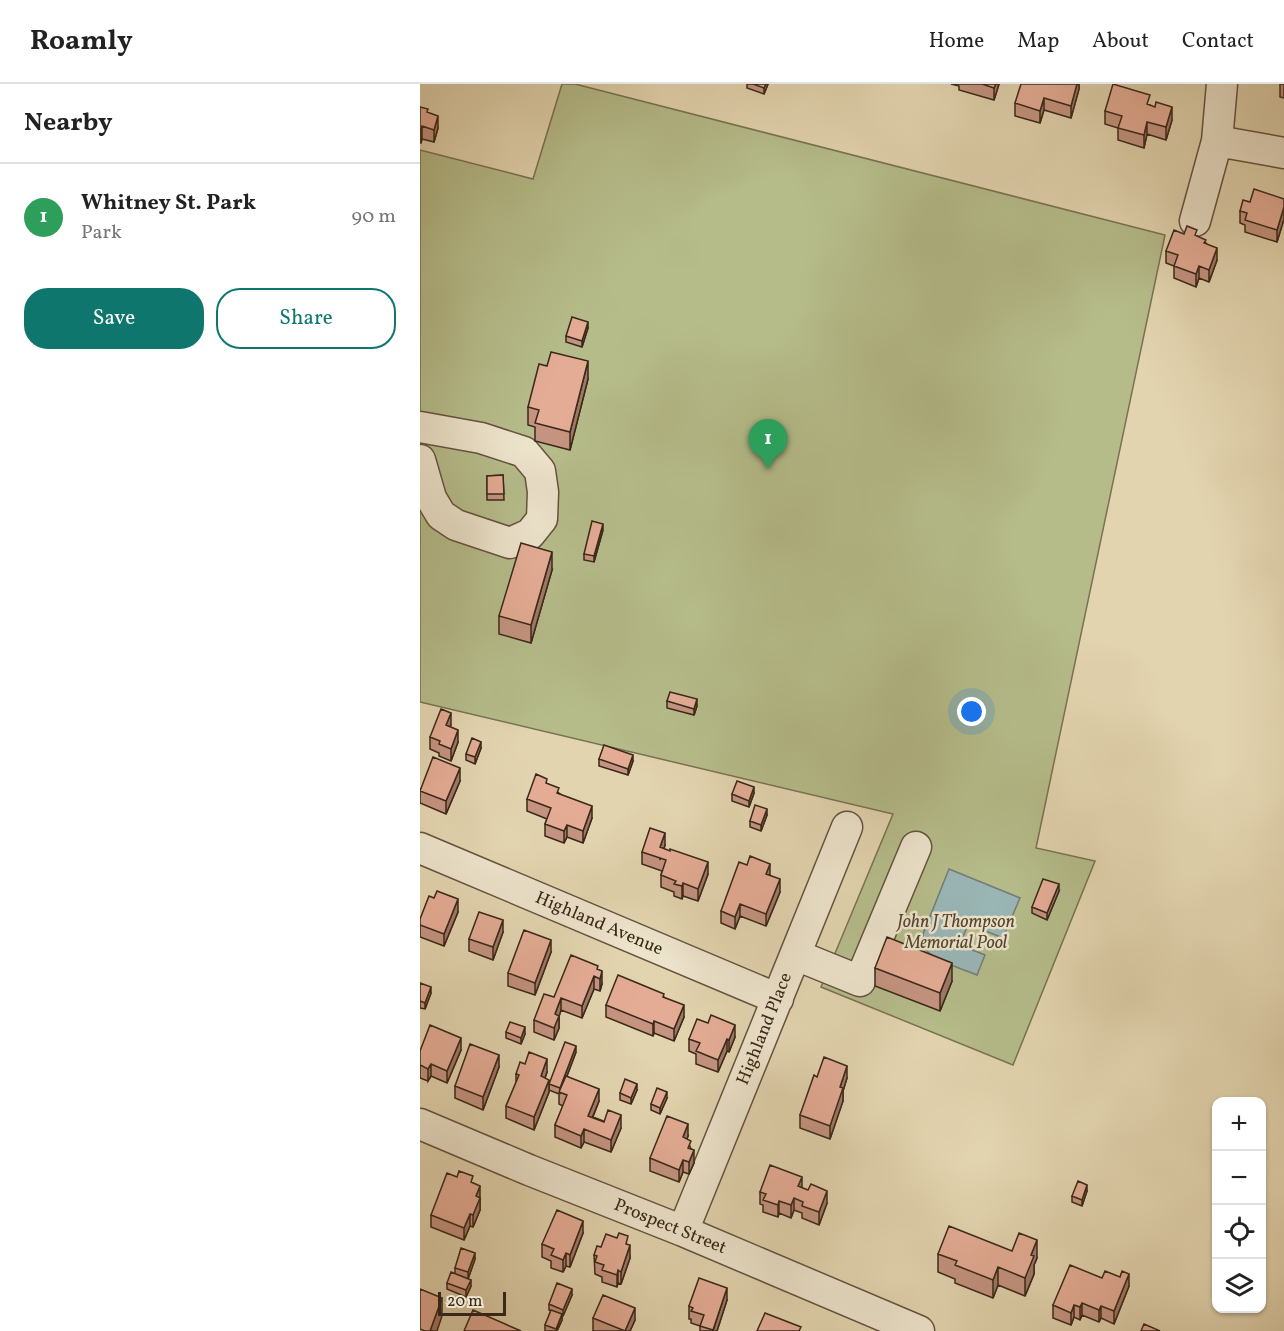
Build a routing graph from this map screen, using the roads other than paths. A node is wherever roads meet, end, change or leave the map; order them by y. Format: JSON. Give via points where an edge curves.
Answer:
{"nodes":[{"id":1,"x":1222,"y":84,"type":"edge"},
{"id":2,"x":1217,"y":141,"type":"junction"},
{"id":3,"x":1284,"y":153,"type":"edge"},
{"id":4,"x":1195,"y":221,"type":"dead end"},
{"id":5,"x":420,"y":428,"type":"edge"},
{"id":6,"x":420,"y":460,"type":"edge"},
{"id":7,"x":847,"y":827,"type":"dead end"},
{"id":8,"x":916,"y":847,"type":"dead end"},
{"id":9,"x":420,"y":849,"type":"edge"},
{"id":10,"x":796,"y":955,"type":"junction"},
{"id":11,"x":778,"y":999,"type":"junction"},
{"id":12,"x":420,"y":1124,"type":"edge"},
{"id":13,"x":683,"y":1231,"type":"junction"},
{"id":14,"x":919,"y":1331,"type":"edge"}],
"edges":[{"from":1,"to":2,"type":"street"},
{"from":2,"to":3,"type":"street"},
{"from":2,"to":4,"type":"street"},
{"from":5,"to":6,"type":"street","via":[[481,438],[524,452],[540,471],[542,519],[530,534],[510,543],[456,525],[441,515],[430,498]]},
{"from":7,"to":10,"type":"street","name":"Highland Place"},
{"from":8,"to":10,"type":"street","via":[[860,981]]},
{"from":9,"to":11,"type":"street","name":"Highland Avenue"},
{"from":10,"to":11,"type":"street","name":"Highland Place"},
{"from":11,"to":13,"type":"street","name":"Highland Place"},
{"from":12,"to":13,"type":"street","name":"Prospect Street"},
{"from":13,"to":14,"type":"street","name":"Prospect Street"}]}
